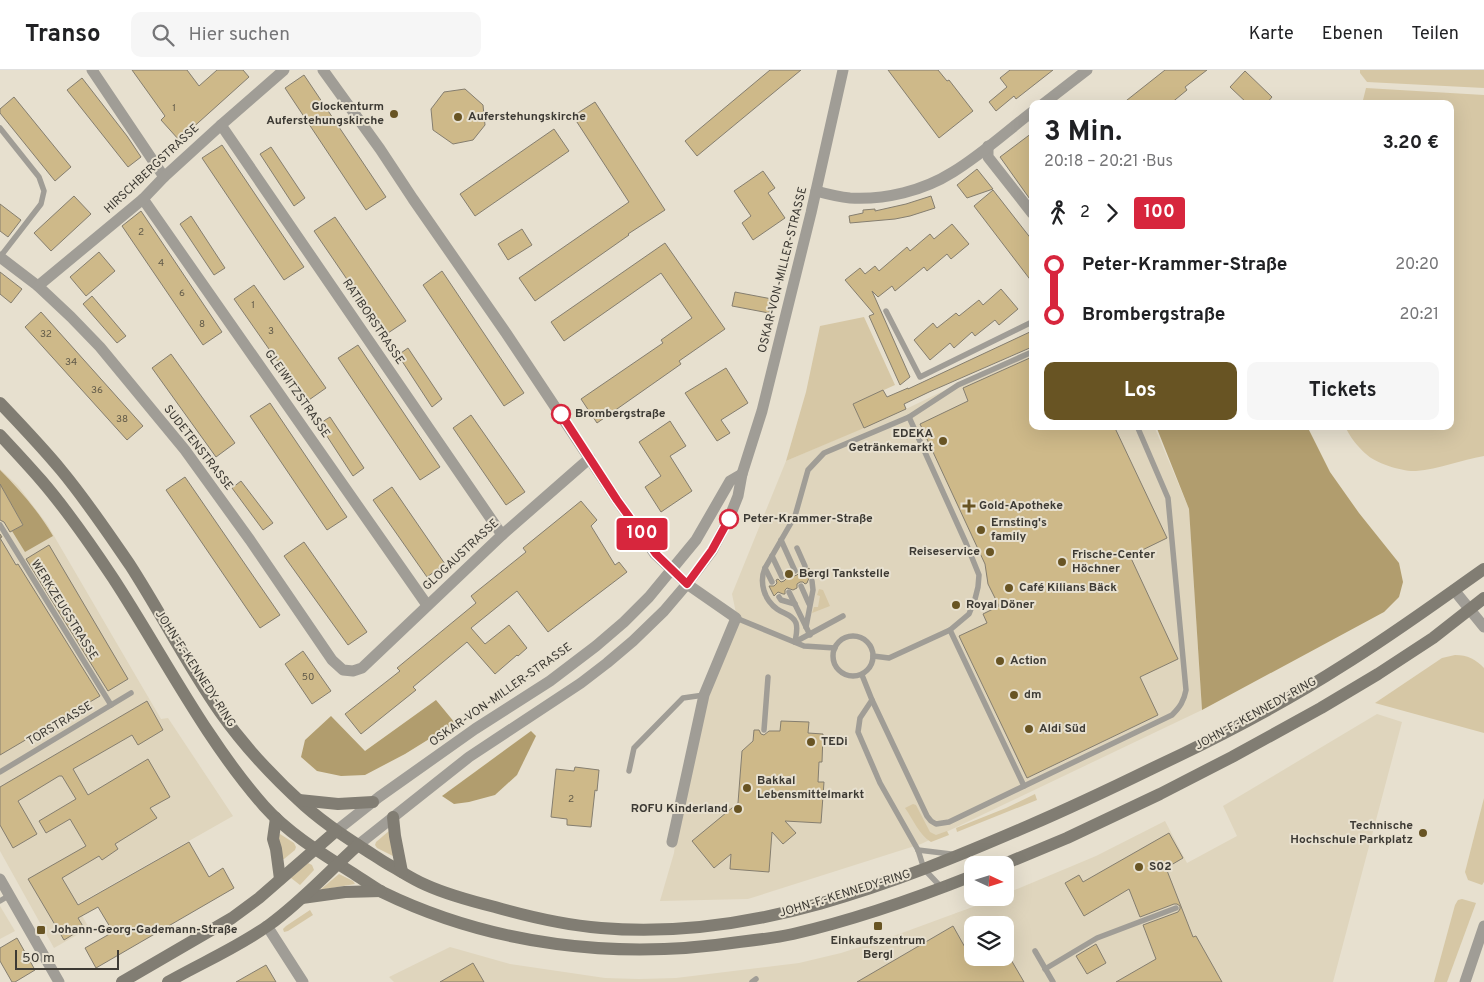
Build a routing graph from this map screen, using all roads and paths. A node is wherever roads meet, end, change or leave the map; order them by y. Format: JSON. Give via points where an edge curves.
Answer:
{"nodes":[{"id":1,"x":92,"y":70,"type":"edge"},
{"id":2,"x":284,"y":70,"type":"edge"},
{"id":3,"x":323,"y":70,"type":"edge"},
{"id":4,"x":843,"y":70,"type":"edge"},
{"id":5,"x":1087,"y":70,"type":"edge"},
{"id":6,"x":1048,"y":100,"type":"edge"},
{"id":7,"x":1029,"y":114,"type":"edge"},
{"id":8,"x":221,"y":125,"type":"junction"},
{"id":9,"x":0,"y":128,"type":"edge"},
{"id":10,"x":988,"y":146,"type":"junction"},
{"id":11,"x":164,"y":177,"type":"junction"},
{"id":12,"x":816,"y":191,"type":"junction"},
{"id":13,"x":143,"y":199,"type":"junction"},
{"id":14,"x":1029,"y":209,"type":"edge"},
{"id":15,"x":0,"y":257,"type":"edge"},
{"id":16,"x":38,"y":286,"type":"junction"},
{"id":17,"x":886,"y":311,"type":"dead end"},
{"id":18,"x":1029,"y":324,"type":"edge"},
{"id":19,"x":1029,"y":353,"type":"edge"},
{"id":20,"x":0,"y":403,"type":"edge"},
{"id":21,"x":909,"y":417,"type":"junction"},
{"id":22,"x":1140,"y":430,"type":"edge"},
{"id":23,"x":0,"y":435,"type":"edge"},
{"id":24,"x":590,"y":458,"type":"junction"},
{"id":25,"x":742,"y":474,"type":"junction"},
{"id":26,"x":0,"y":525,"type":"edge"},
{"id":27,"x":502,"y":535,"type":"junction"},
{"id":28,"x":781,"y":540,"type":"junction"},
{"id":29,"x":798,"y":548,"type":"dead end"},
{"id":30,"x":772,"y":556,"type":"junction"},
{"id":31,"x":805,"y":566,"type":"dead end"},
{"id":32,"x":765,"y":568,"type":"junction"},
{"id":33,"x":1484,"y":568,"type":"edge"},
{"id":34,"x":672,"y":570,"type":"junction"},
{"id":35,"x":794,"y":571,"type":"dead end"},
{"id":36,"x":782,"y":577,"type":"dead end"},
{"id":37,"x":812,"y":581,"type":"dead end"},
{"id":38,"x":772,"y":582,"type":"dead end"},
{"id":39,"x":687,"y":584,"type":"junction"},
{"id":40,"x":801,"y":586,"type":"dead end"},
{"id":41,"x":1454,"y":590,"type":"junction"},
{"id":42,"x":789,"y":592,"type":"dead end"},
{"id":43,"x":779,"y":596,"type":"dead end"},
{"id":44,"x":1484,"y":598,"type":"edge"},
{"id":45,"x":427,"y":604,"type":"junction"},
{"id":46,"x":794,"y":604,"type":"junction"},
{"id":47,"x":810,"y":606,"type":"junction"},
{"id":48,"x":1470,"y":609,"type":"junction"},
{"id":49,"x":843,"y":616,"type":"dead end"},
{"id":50,"x":736,"y":618,"type":"junction"},
{"id":51,"x":806,"y":627,"type":"junction"},
{"id":52,"x":1484,"y":627,"type":"edge"},
{"id":53,"x":950,"y":630,"type":"junction"},
{"id":54,"x":810,"y":635,"type":"junction"},
{"id":55,"x":795,"y":642,"type":"junction"},
{"id":56,"x":835,"y":648,"type":"junction"},
{"id":57,"x":873,"y":656,"type":"junction"},
{"id":58,"x":352,"y":671,"type":"joint"},
{"id":59,"x":862,"y":675,"type":"junction"},
{"id":60,"x":768,"y":677,"type":"dead end"},
{"id":61,"x":131,"y":693,"type":"dead end"},
{"id":62,"x":704,"y":695,"type":"junction"},
{"id":63,"x":872,"y":700,"type":"junction"},
{"id":64,"x":111,"y":705,"type":"junction"},
{"id":65,"x":764,"y":730,"type":"dead end"},
{"id":66,"x":629,"y":771,"type":"dead end"},
{"id":67,"x":0,"y":772,"type":"edge"},
{"id":68,"x":1024,"y":786,"type":"junction"},
{"id":69,"x":299,"y":800,"type":"junction"},
{"id":70,"x":373,"y":802,"type":"junction"},
{"id":71,"x":393,"y":817,"type":"junction"},
{"id":72,"x":276,"y":818,"type":"junction"},
{"id":73,"x":336,"y":832,"type":"junction"},
{"id":74,"x":672,"y":842,"type":"dead end"},
{"id":75,"x":358,"y":846,"type":"junction"},
{"id":76,"x":316,"y":850,"type":"junction"},
{"id":77,"x":918,"y":850,"type":"junction"},
{"id":78,"x":961,"y":855,"type":"junction"},
{"id":79,"x":1014,"y":860,"type":"edge"},
{"id":80,"x":338,"y":864,"type":"junction"},
{"id":81,"x":924,"y":869,"type":"junction"},
{"id":82,"x":402,"y":872,"type":"junction"},
{"id":83,"x":0,"y":879,"type":"edge"},
{"id":84,"x":280,"y":879,"type":"junction"},
{"id":85,"x":964,"y":879,"type":"edge"},
{"id":86,"x":942,"y":888,"type":"junction"},
{"id":87,"x":381,"y":891,"type":"junction"},
{"id":88,"x":5,"y":898,"type":"edge"},
{"id":89,"x":302,"y":898,"type":"junction"},
{"id":90,"x":1176,"y":908,"type":"dead end"},
{"id":91,"x":268,"y":926,"type":"junction"},
{"id":92,"x":1484,"y":926,"type":"edge"},
{"id":93,"x":1035,"y":951,"type":"dead end"},
{"id":94,"x":1045,"y":969,"type":"junction"},
{"id":95,"x":59,"y":982,"type":"edge"},
{"id":96,"x":122,"y":982,"type":"edge"},
{"id":97,"x":168,"y":982,"type":"edge"},
{"id":98,"x":303,"y":982,"type":"edge"},
{"id":99,"x":1053,"y":982,"type":"edge"},
{"id":100,"x":1465,"y":982,"type":"edge"}],
"edges":[{"from":1,"to":11,"type":"street"},
{"from":2,"to":8,"type":"street","name":"HIRSCHBERGSTRASSE"},
{"from":3,"to":24,"type":"street"},
{"from":4,"to":12,"type":"street","name":"OSKAR-VON-MILLER-STRASSE"},
{"from":5,"to":6,"type":"street"},
{"from":7,"to":10,"type":"street"},
{"from":8,"to":11,"type":"street","name":"HIRSCHBERGSTRASSE"},
{"from":8,"to":27,"type":"street","name":"RATIBORSTRASSE"},
{"from":9,"to":15,"type":"lane","via":[[39,177],[44,191],[41,204]]},
{"from":10,"to":12,"type":"street","via":[[952,173],[909,192],[852,198]]},
{"from":10,"to":14,"type":"street","via":[[988,157]]},
{"from":11,"to":13,"type":"street","name":"HIRSCHBERGSTRASSE"},
{"from":12,"to":25,"type":"street","name":"OSKAR-VON-MILLER-STRASSE","via":[[765,401]]},
{"from":13,"to":16,"type":"street","name":"HIRSCHBERGSTRASSE"},
{"from":13,"to":45,"type":"street","name":"GLEIWITZSTRASSE"},
{"from":15,"to":16,"type":"street","name":"SUDETENSTRASSE"},
{"from":16,"to":58,"type":"street","name":"SUDETENSTRASSE","via":[[100,348],[185,450],[332,660],[343,670]]},
{"from":17,"to":18,"type":"lane","via":[[920,378]]},
{"from":19,"to":21,"type":"lane","via":[[958,385]]},
{"from":20,"to":69,"type":"main road","name":"JOHN-F.-KENNEDY-RING","via":[[60,468],[96,516],[222,714],[271,773]]},
{"from":21,"to":28,"type":"lane","via":[[824,454],[808,470],[795,516]]},
{"from":21,"to":53,"type":"lane","via":[[979,575],[969,614]]},
{"from":22,"to":68,"type":"lane","via":[[1168,498],[1186,690],[1184,700],[1172,715]]},
{"from":23,"to":72,"type":"main road","name":"JOHN-F.-KENNEDY-RING","via":[[43,482],[78,529],[208,730],[243,780]]},
{"from":24,"to":27,"type":"street","name":"GLOGAUSTRASSE"},
{"from":24,"to":34,"type":"street","via":[[656,554]]},
{"from":25,"to":34,"type":"street","name":"OSKAR-VON-MILLER-STRASSE","via":[[730,481],[696,540]]},
{"from":25,"to":39,"type":"street","name":"OSKAR-VON-MILLER-STRASSE","via":[[730,516],[712,550]]},
{"from":26,"to":64,"type":"lane","name":"WERKZEUGSTRASSE"},
{"from":27,"to":45,"type":"street","name":"GLOGAUSTRASSE"},
{"from":28,"to":30,"type":"lane"},
{"from":28,"to":35,"type":"lane"},
{"from":29,"to":31,"type":"lane"},
{"from":30,"to":32,"type":"lane"},
{"from":30,"to":36,"type":"lane"},
{"from":32,"to":38,"type":"lane"},
{"from":32,"to":55,"type":"lane","via":[[762,576],[765,593],[771,604],[794,619],[797,630]]},
{"from":33,"to":41,"type":"main road","name":"JOHN-F.-KENNEDY-RING"},
{"from":34,"to":39,"type":"street"},
{"from":34,"to":70,"type":"street","name":"OSKAR-VON-MILLER-STRASSE","via":[[649,597],[596,646]]},
{"from":37,"to":47,"type":"lane"},
{"from":39,"to":50,"type":"street"},
{"from":39,"to":71,"type":"street","name":"OSKAR-VON-MILLER-STRASSE","via":[[633,641],[607,663],[469,757]]},
{"from":40,"to":47,"type":"lane"},
{"from":41,"to":48,"type":"street"},
{"from":41,"to":78,"type":"main road","name":"JOHN-F.-KENNEDY-RING","via":[[1339,668],[1228,732],[1073,807]]},
{"from":42,"to":46,"type":"lane"},
{"from":43,"to":46,"type":"lane","via":[[781,600]]},
{"from":44,"to":48,"type":"main road","name":"JOHN-F.-KENNEDY-RING"},
{"from":45,"to":58,"type":"street","name":"GLOGAUSTRASSE","via":[[362,668]]},
{"from":46,"to":51,"type":"lane"},
{"from":47,"to":51,"type":"lane"},
{"from":48,"to":52,"type":"street"},
{"from":48,"to":79,"type":"main road","name":"JOHN-F.-KENNEDY-RING","via":[[1378,674],[1232,757],[1113,817]]},
{"from":49,"to":54,"type":"lane"},
{"from":50,"to":55,"type":"lane"},
{"from":50,"to":62,"type":"street"},
{"from":51,"to":54,"type":"lane"},
{"from":53,"to":57,"type":"lane","via":[[889,658]]},
{"from":53,"to":68,"type":"lane"},
{"from":54,"to":55,"type":"lane"},
{"from":55,"to":56,"type":"lane","via":[[804,646]]},
{"from":56,"to":57,"type":"lane","via":[[848,637],[860,638],[870,646]]},
{"from":56,"to":59,"type":"lane","via":[[833,655],[838,669],[850,676]]},
{"from":57,"to":59,"type":"lane","via":[[869,668]]},
{"from":59,"to":63,"type":"lane"},
{"from":60,"to":65,"type":"lane"},
{"from":61,"to":64,"type":"lane","name":"TORSTRASSE"},
{"from":62,"to":66,"type":"lane","via":[[683,698],[634,748]]},
{"from":62,"to":74,"type":"street"},
{"from":63,"to":68,"type":"lane","via":[[927,816],[936,824],[949,822]]},
{"from":63,"to":77,"type":"lane","via":[[860,718],[858,732],[880,783]]},
{"from":64,"to":67,"type":"lane","name":"TORSTRASSE"},
{"from":69,"to":70,"type":"main road","via":[[338,804]]},
{"from":69,"to":73,"type":"main road","name":"JOHN-F.-KENNEDY-RING"},
{"from":70,"to":73,"type":"street","name":"OSKAR-VON-MILLER-STRASSE"},
{"from":71,"to":75,"type":"street","name":"OSKAR-VON-MILLER-STRASSE"},
{"from":71,"to":82,"type":"main road"},
{"from":72,"to":76,"type":"main road","name":"JOHN-F.-KENNEDY-RING"},
{"from":72,"to":84,"type":"main road","via":[[273,839]]},
{"from":73,"to":75,"type":"main road","name":"JOHN-F.-KENNEDY-RING"},
{"from":73,"to":76,"type":"main road"},
{"from":75,"to":80,"type":"main road"},
{"from":75,"to":82,"type":"main road","name":"JOHN-F.-KENNEDY-RING"},
{"from":76,"to":80,"type":"main road","name":"JOHN-F.-KENNEDY-RING"},
{"from":76,"to":84,"type":"main road"},
{"from":77,"to":78,"type":"lane"},
{"from":77,"to":81,"type":"lane"},
{"from":78,"to":81,"type":"main road","name":"JOHN-F.-KENNEDY-RING"},
{"from":80,"to":87,"type":"main road","name":"JOHN-F.-KENNEDY-RING"},
{"from":80,"to":89,"type":"main road"},
{"from":81,"to":82,"type":"main road","name":"JOHN-F.-KENNEDY-RING","via":[[787,913],[711,926],[637,930],[532,918],[452,895],[422,884]]},
{"from":81,"to":86,"type":"lane"},
{"from":83,"to":88,"type":"street"},
{"from":84,"to":96,"type":"main road","via":[[232,918]]},
{"from":85,"to":86,"type":"main road","name":"JOHN-F.-KENNEDY-RING"},
{"from":86,"to":87,"type":"main road","name":"JOHN-F.-KENNEDY-RING","via":[[848,920],[789,935],[714,946],[634,950],[557,945],[498,933],[462,923]]},
{"from":87,"to":89,"type":"main road"},
{"from":88,"to":95,"type":"street"},
{"from":89,"to":91,"type":"main road"},
{"from":90,"to":94,"type":"lane","via":[[1098,938]]},
{"from":91,"to":97,"type":"main road"},
{"from":91,"to":98,"type":"street"},
{"from":92,"to":100,"type":"street"},
{"from":93,"to":94,"type":"lane"},
{"from":94,"to":99,"type":"lane"}]}
